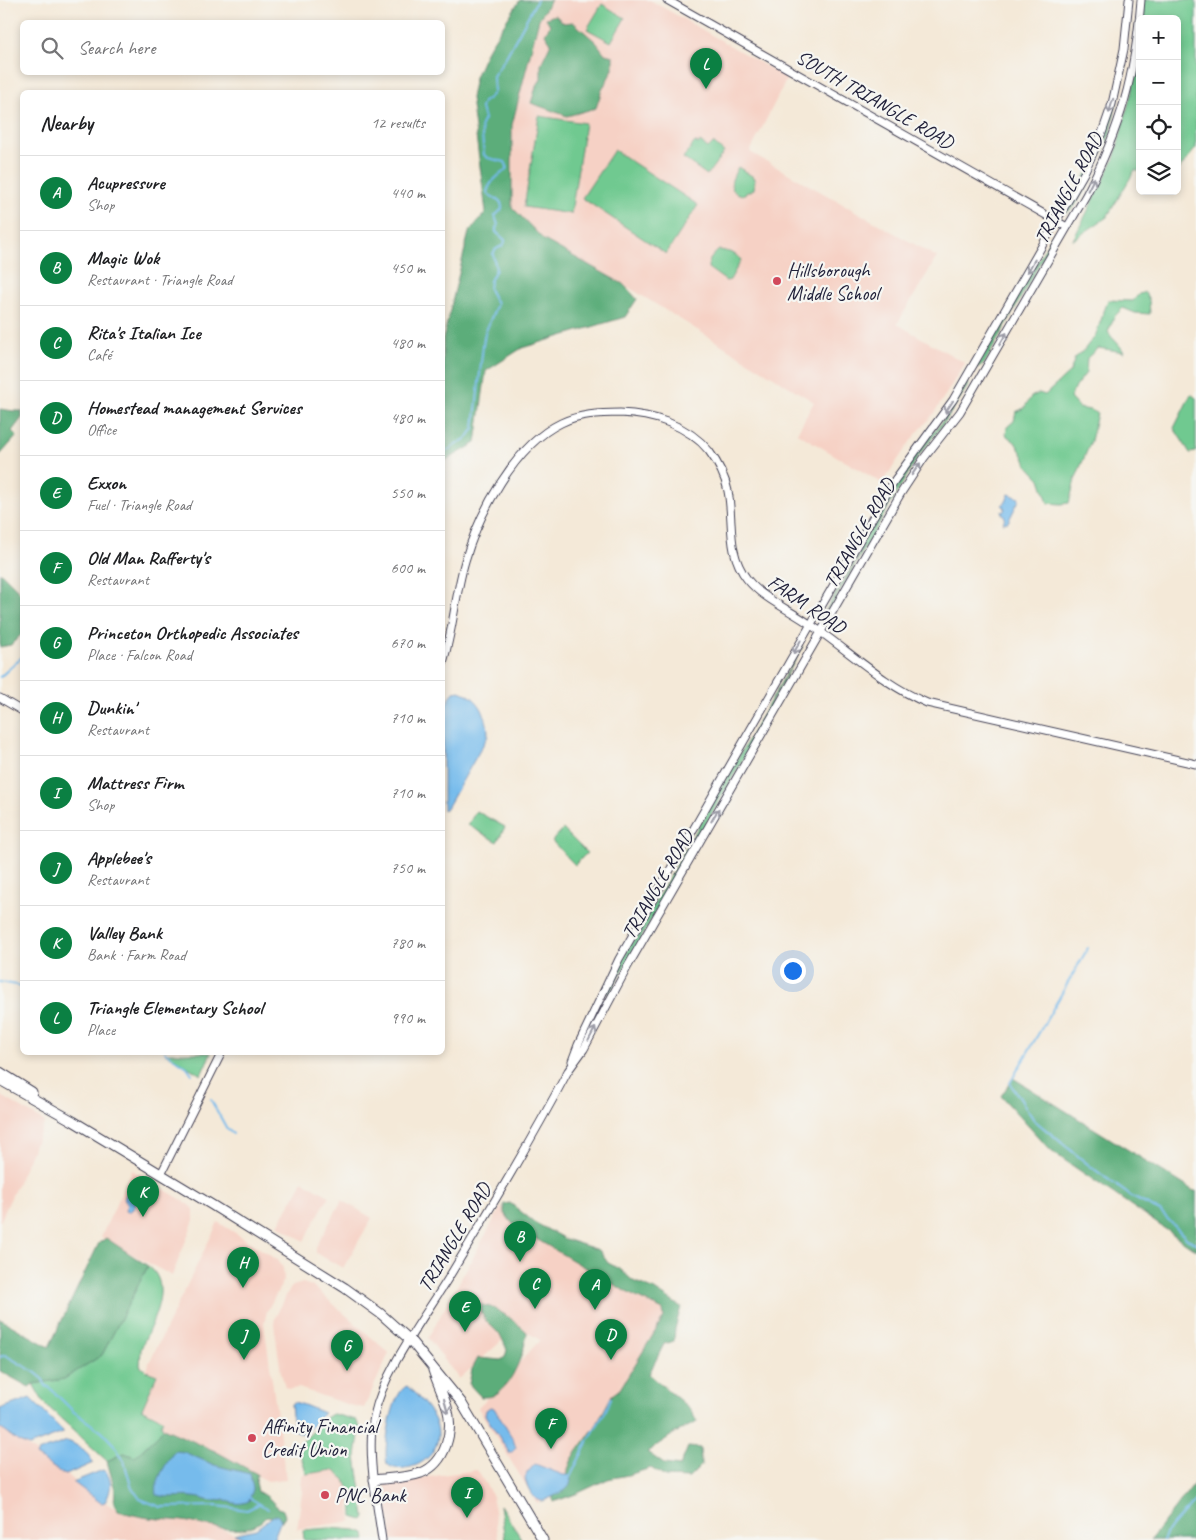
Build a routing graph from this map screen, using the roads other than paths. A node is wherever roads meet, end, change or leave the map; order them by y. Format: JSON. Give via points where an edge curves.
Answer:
{"nodes":[{"id":1,"x":667,"y":0,"type":"edge"},
{"id":2,"x":1129,"y":0,"type":"edge"},
{"id":3,"x":1141,"y":0,"type":"edge"},
{"id":4,"x":1057,"y":221,"type":"junction"},
{"id":5,"x":1067,"y":226,"type":"junction"},
{"id":6,"x":810,"y":624,"type":"junction"},
{"id":7,"x":820,"y":631,"type":"junction"},
{"id":8,"x":445,"y":655,"type":"edge"},
{"id":9,"x":0,"y":698,"type":"edge"},
{"id":10,"x":20,"y":710,"type":"edge"},
{"id":11,"x":1196,"y":764,"type":"edge"},
{"id":12,"x":220,"y":1055,"type":"edge"},
{"id":13,"x":568,"y":1071,"type":"junction"},
{"id":14,"x":0,"y":1072,"type":"edge"},
{"id":15,"x":0,"y":1080,"type":"edge"},
{"id":16,"x":73,"y":1121,"type":"junction"},
{"id":17,"x":161,"y":1174,"type":"junction"},
{"id":18,"x":410,"y":1340,"type":"junction"},
{"id":19,"x":429,"y":1361,"type":"junction"},
{"id":20,"x":374,"y":1480,"type":"junction"},
{"id":21,"x":382,"y":1540,"type":"edge"},
{"id":22,"x":542,"y":1540,"type":"edge"}],
"edges":[{"from":1,"to":4,"type":"street","name":"SOUTH TRIANGLE ROAD"},
{"from":2,"to":4,"type":"street","name":"TRIANGLE ROAD","one_way":true,"via":[[1123,58],[1107,118],[1084,173]]},
{"from":5,"to":3,"type":"street","name":"TRIANGLE ROAD","one_way":true,"via":[[1103,161],[1119,121],[1135,59]]},
{"from":4,"to":5,"type":"street","name":"SOUTH TRIANGLE ROAD"},
{"from":4,"to":6,"type":"street","name":"TRIANGLE ROAD","one_way":true,"via":[[953,400],[894,481]]},
{"from":7,"to":5,"type":"street","name":"TRIANGLE ROAD","one_way":true,"via":[[912,475],[964,404]]},
{"from":6,"to":7,"type":"street","name":"FARM ROAD"},
{"from":6,"to":8,"type":"street","name":"FARM ROAD","via":[[760,593],[740,569],[733,553],[728,490],[721,470],[708,450],[686,431],[663,421],[625,413],[605,413],[579,417],[549,430],[517,461],[494,494],[472,539]]},
{"from":6,"to":13,"type":"street","name":"TRIANGLE ROAD","one_way":true,"via":[[619,959]]},
{"from":7,"to":11,"type":"street","name":"FARM ROAD","via":[[904,692],[926,703]]},
{"from":13,"to":7,"type":"street","name":"TRIANGLE ROAD","one_way":true,"via":[[584,1049]]},
{"from":9,"to":10,"type":"street"},
{"from":12,"to":17,"type":"street"},
{"from":13,"to":18,"type":"street","name":"TRIANGLE ROAD","via":[[484,1219]]},
{"from":14,"to":16,"type":"highway"},
{"from":15,"to":16,"type":"highway"},
{"from":16,"to":17,"type":"highway"},
{"from":17,"to":18,"type":"highway","via":[[359,1297]]},
{"from":18,"to":19,"type":"highway"},
{"from":18,"to":20,"type":"street","name":"TRIANGLE ROAD","via":[[386,1382],[373,1417]]},
{"from":19,"to":20,"type":"highway","one_way":true,"via":[[447,1407],[448,1435],[443,1453],[431,1467],[420,1473]]},
{"from":19,"to":22,"type":"highway","via":[[461,1402]]},
{"from":20,"to":21,"type":"street","name":"TRIANGLE ROAD"}]}
